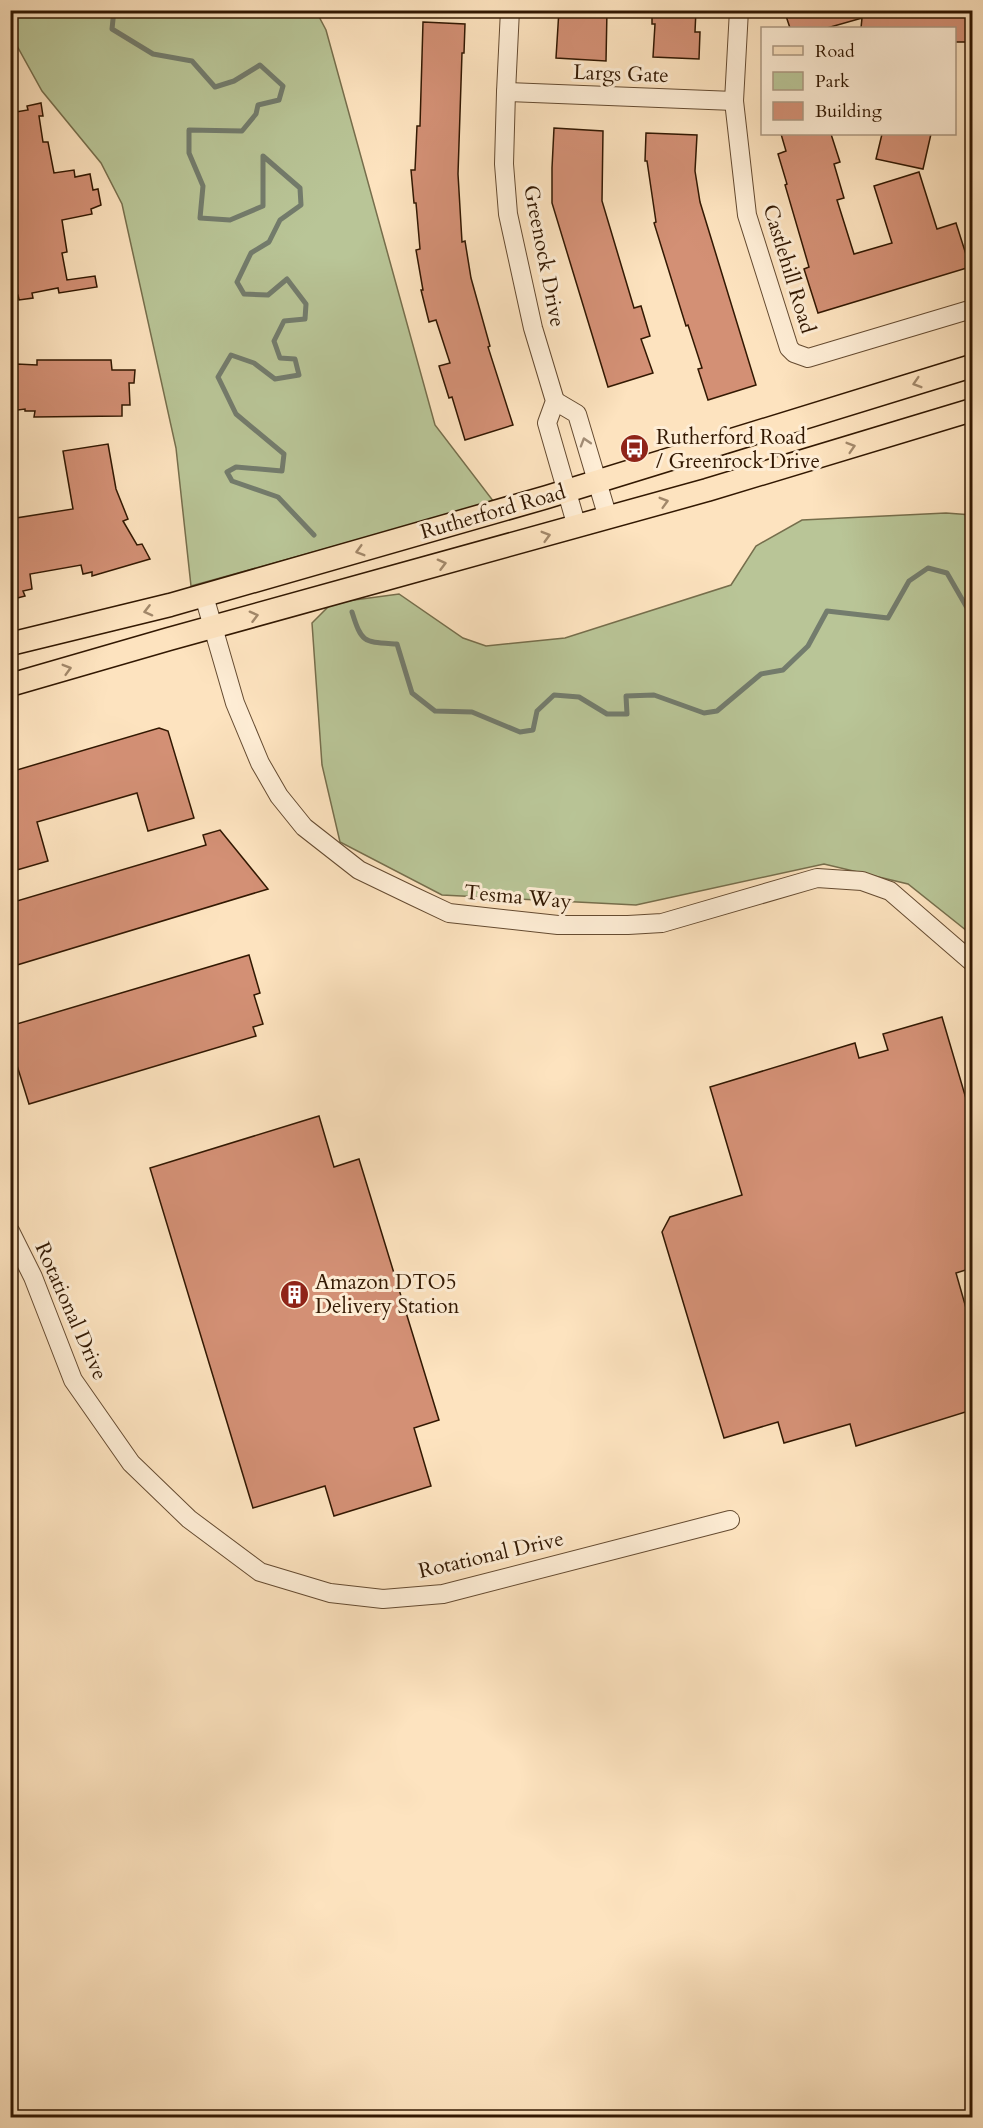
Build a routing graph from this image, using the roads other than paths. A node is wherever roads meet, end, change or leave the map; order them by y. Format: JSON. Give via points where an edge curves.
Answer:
{"nodes":[{"id":1,"x":510,"y":10,"type":"edge"},
{"id":2,"x":739,"y":10,"type":"edge"},
{"id":3,"x":506,"y":92,"type":"junction"},
{"id":4,"x":734,"y":101,"type":"junction"},
{"id":5,"x":972,"y":309,"type":"edge"},
{"id":6,"x":972,"y":366,"type":"edge"},
{"id":7,"x":555,"y":401,"type":"junction"},
{"id":8,"x":972,"y":410,"type":"edge"},
{"id":9,"x":597,"y":481,"type":"junction"},
{"id":10,"x":567,"y":490,"type":"junction"},
{"id":11,"x":608,"y":518,"type":"junction"},
{"id":12,"x":577,"y":527,"type":"junction"},
{"id":13,"x":204,"y":596,"type":"junction"},
{"id":14,"x":213,"y":627,"type":"junction"},
{"id":15,"x":10,"y":644,"type":"edge"},
{"id":16,"x":10,"y":685,"type":"edge"},
{"id":17,"x":972,"y":962,"type":"edge"},
{"id":18,"x":10,"y":1231,"type":"edge"},
{"id":19,"x":730,"y":1520,"type":"dead end"}],
"edges":[{"from":1,"to":3,"type":"street","name":"Greenock Drive"},
{"from":2,"to":4,"type":"street","name":"Castlehill Road"},
{"from":3,"to":4,"type":"street","name":"Largs Gate"},
{"from":3,"to":7,"type":"street","name":"Greenock Drive","via":[[504,164],[508,214],[533,328]]},
{"from":4,"to":5,"type":"street","name":"Castlehill Road","via":[[747,215],[789,348],[794,353],[808,358]]},
{"from":6,"to":9,"type":"main road","name":"Rutherford Road","one_way":true},
{"from":9,"to":7,"type":"street","one_way":true,"via":[[577,414]]},
{"from":7,"to":10,"type":"street","name":"Greenock Drive","via":[[547,423]]},
{"from":11,"to":8,"type":"main road","name":"Rutherford Road","one_way":true},
{"from":9,"to":10,"type":"main road","name":"Rutherford Road"},
{"from":9,"to":11,"type":"street"},
{"from":10,"to":12,"type":"street","name":"Greenock Drive"},
{"from":10,"to":13,"type":"main road","name":"Rutherford Road","one_way":true},
{"from":11,"to":12,"type":"main road","name":"Rutherford Road"},
{"from":14,"to":12,"type":"main road","name":"Rutherford Road","one_way":true},
{"from":13,"to":14,"type":"street","name":"Tesma Way"},
{"from":13,"to":15,"type":"main road","name":"Rutherford Road","one_way":true},
{"from":16,"to":14,"type":"main road","name":"Rutherford Road","one_way":true},
{"from":14,"to":17,"type":"street","name":"Tesma Way","via":[[235,703],[260,763],[279,796],[304,827],[359,870],[449,913],[558,925],[662,923],[817,878],[862,882],[890,891]]},
{"from":18,"to":19,"type":"street","name":"Rotational Drive","via":[[33,1277],[73,1380],[131,1463],[189,1519],[260,1572],[330,1593],[383,1599],[443,1594]]}]}
